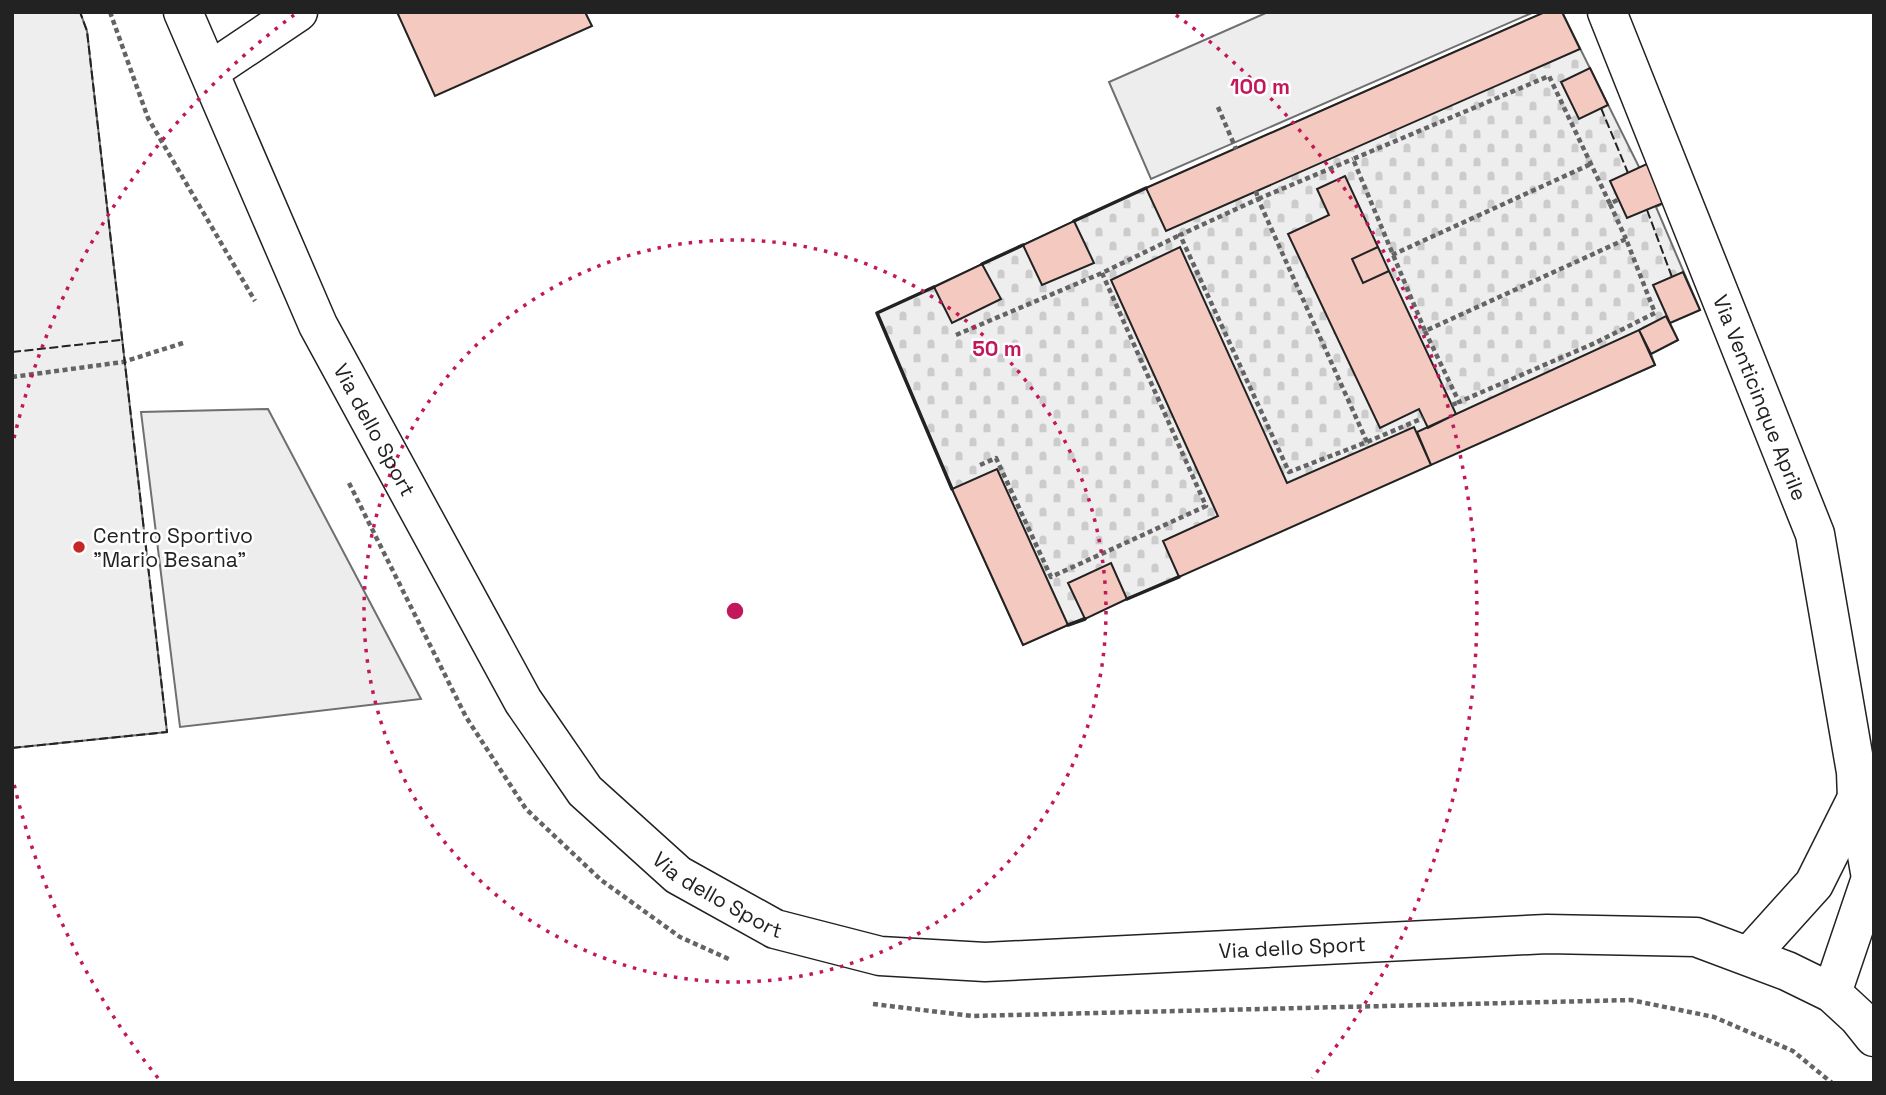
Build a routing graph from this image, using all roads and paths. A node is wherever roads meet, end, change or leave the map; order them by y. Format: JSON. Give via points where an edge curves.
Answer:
{"nodes":[{"id":1,"x":110,"y":12,"type":"edge"},
{"id":2,"x":184,"y":12,"type":"edge"},
{"id":3,"x":298,"y":12,"type":"edge"},
{"id":4,"x":1607,"y":12,"type":"edge"},
{"id":5,"x":210,"y":71,"type":"junction"},
{"id":6,"x":1219,"y":107,"type":"dead end"},
{"id":7,"x":1236,"y":149,"type":"dead end"},
{"id":8,"x":1353,"y":159,"type":"junction"},
{"id":9,"x":1591,"y":164,"type":"junction"},
{"id":10,"x":1256,"y":191,"type":"dead end"},
{"id":11,"x":1258,"y":199,"type":"junction"},
{"id":12,"x":1619,"y":199,"type":"dead end"},
{"id":13,"x":1610,"y":204,"type":"junction"},
{"id":14,"x":1180,"y":235,"type":"junction"},
{"id":15,"x":1626,"y":239,"type":"junction"},
{"id":16,"x":1392,"y":255,"type":"junction"},
{"id":17,"x":1102,"y":273,"type":"junction"},
{"id":18,"x":259,"y":307,"type":"dead end"},
{"id":19,"x":1425,"y":331,"type":"junction"},
{"id":20,"x":956,"y":335,"type":"dead end"},
{"id":21,"x":183,"y":343,"type":"dead end"},
{"id":22,"x":12,"y":377,"type":"edge"},
{"id":23,"x":1459,"y":402,"type":"junction"},
{"id":24,"x":1452,"y":405,"type":"dead end"},
{"id":25,"x":1423,"y":418,"type":"dead end"},
{"id":26,"x":1367,"y":442,"type":"junction"},
{"id":27,"x":980,"y":465,"type":"dead end"},
{"id":28,"x":348,"y":481,"type":"dead end"},
{"id":29,"x":1857,"y":798,"type":"junction"},
{"id":30,"x":1749,"y":956,"type":"junction"},
{"id":31,"x":736,"y":962,"type":"dead end"},
{"id":32,"x":1832,"y":993,"type":"junction"},
{"id":33,"x":869,"y":1003,"type":"dead end"},
{"id":34,"x":1874,"y":1037,"type":"edge"},
{"id":35,"x":1832,"y":1083,"type":"edge"}],
"edges":[{"from":1,"to":18,"type":"path","via":[[148,118]]},
{"from":2,"to":5,"type":"street","name":"Via dello Sport"},
{"from":3,"to":5,"type":"street"},
{"from":4,"to":29,"type":"street","name":"Via Venticinque Aprile","via":[[1815,534]]},
{"from":5,"to":30,"type":"street","name":"Via dello Sport","via":[[318,325],[523,701],[585,791],[678,875],[775,929],[880,956],[985,962],[1547,934],[1696,937]]},
{"from":6,"to":7,"type":"path"},
{"from":8,"to":9,"type":"path","via":[[1549,76]]},
{"from":8,"to":11,"type":"path"},
{"from":8,"to":16,"type":"path"},
{"from":9,"to":13,"type":"path"},
{"from":9,"to":16,"type":"path"},
{"from":10,"to":11,"type":"path"},
{"from":11,"to":14,"type":"path"},
{"from":11,"to":26,"type":"path"},
{"from":12,"to":13,"type":"path"},
{"from":13,"to":15,"type":"path"},
{"from":14,"to":17,"type":"path"},
{"from":14,"to":26,"type":"path","via":[[1289,472]]},
{"from":15,"to":19,"type":"path"},
{"from":15,"to":23,"type":"path","via":[[1655,313]]},
{"from":16,"to":19,"type":"path"},
{"from":17,"to":20,"type":"path"},
{"from":17,"to":27,"type":"path","via":[[1206,506],[1051,577],[996,458]]},
{"from":19,"to":23,"type":"path"},
{"from":21,"to":22,"type":"path","via":[[123,362]]},
{"from":23,"to":24,"type":"path"},
{"from":25,"to":26,"type":"path"},
{"from":28,"to":31,"type":"path","via":[[466,717],[526,809],[601,880],[668,929]]},
{"from":29,"to":30,"type":"street","via":[[1814,884]]},
{"from":29,"to":32,"type":"street","name":"Via Venticinque Aprile","via":[[1871,878]]},
{"from":30,"to":32,"type":"street"},
{"from":32,"to":34,"type":"street"},
{"from":33,"to":35,"type":"path","via":[[972,1016],[1631,1000],[1714,1017],[1793,1051]]}]}
